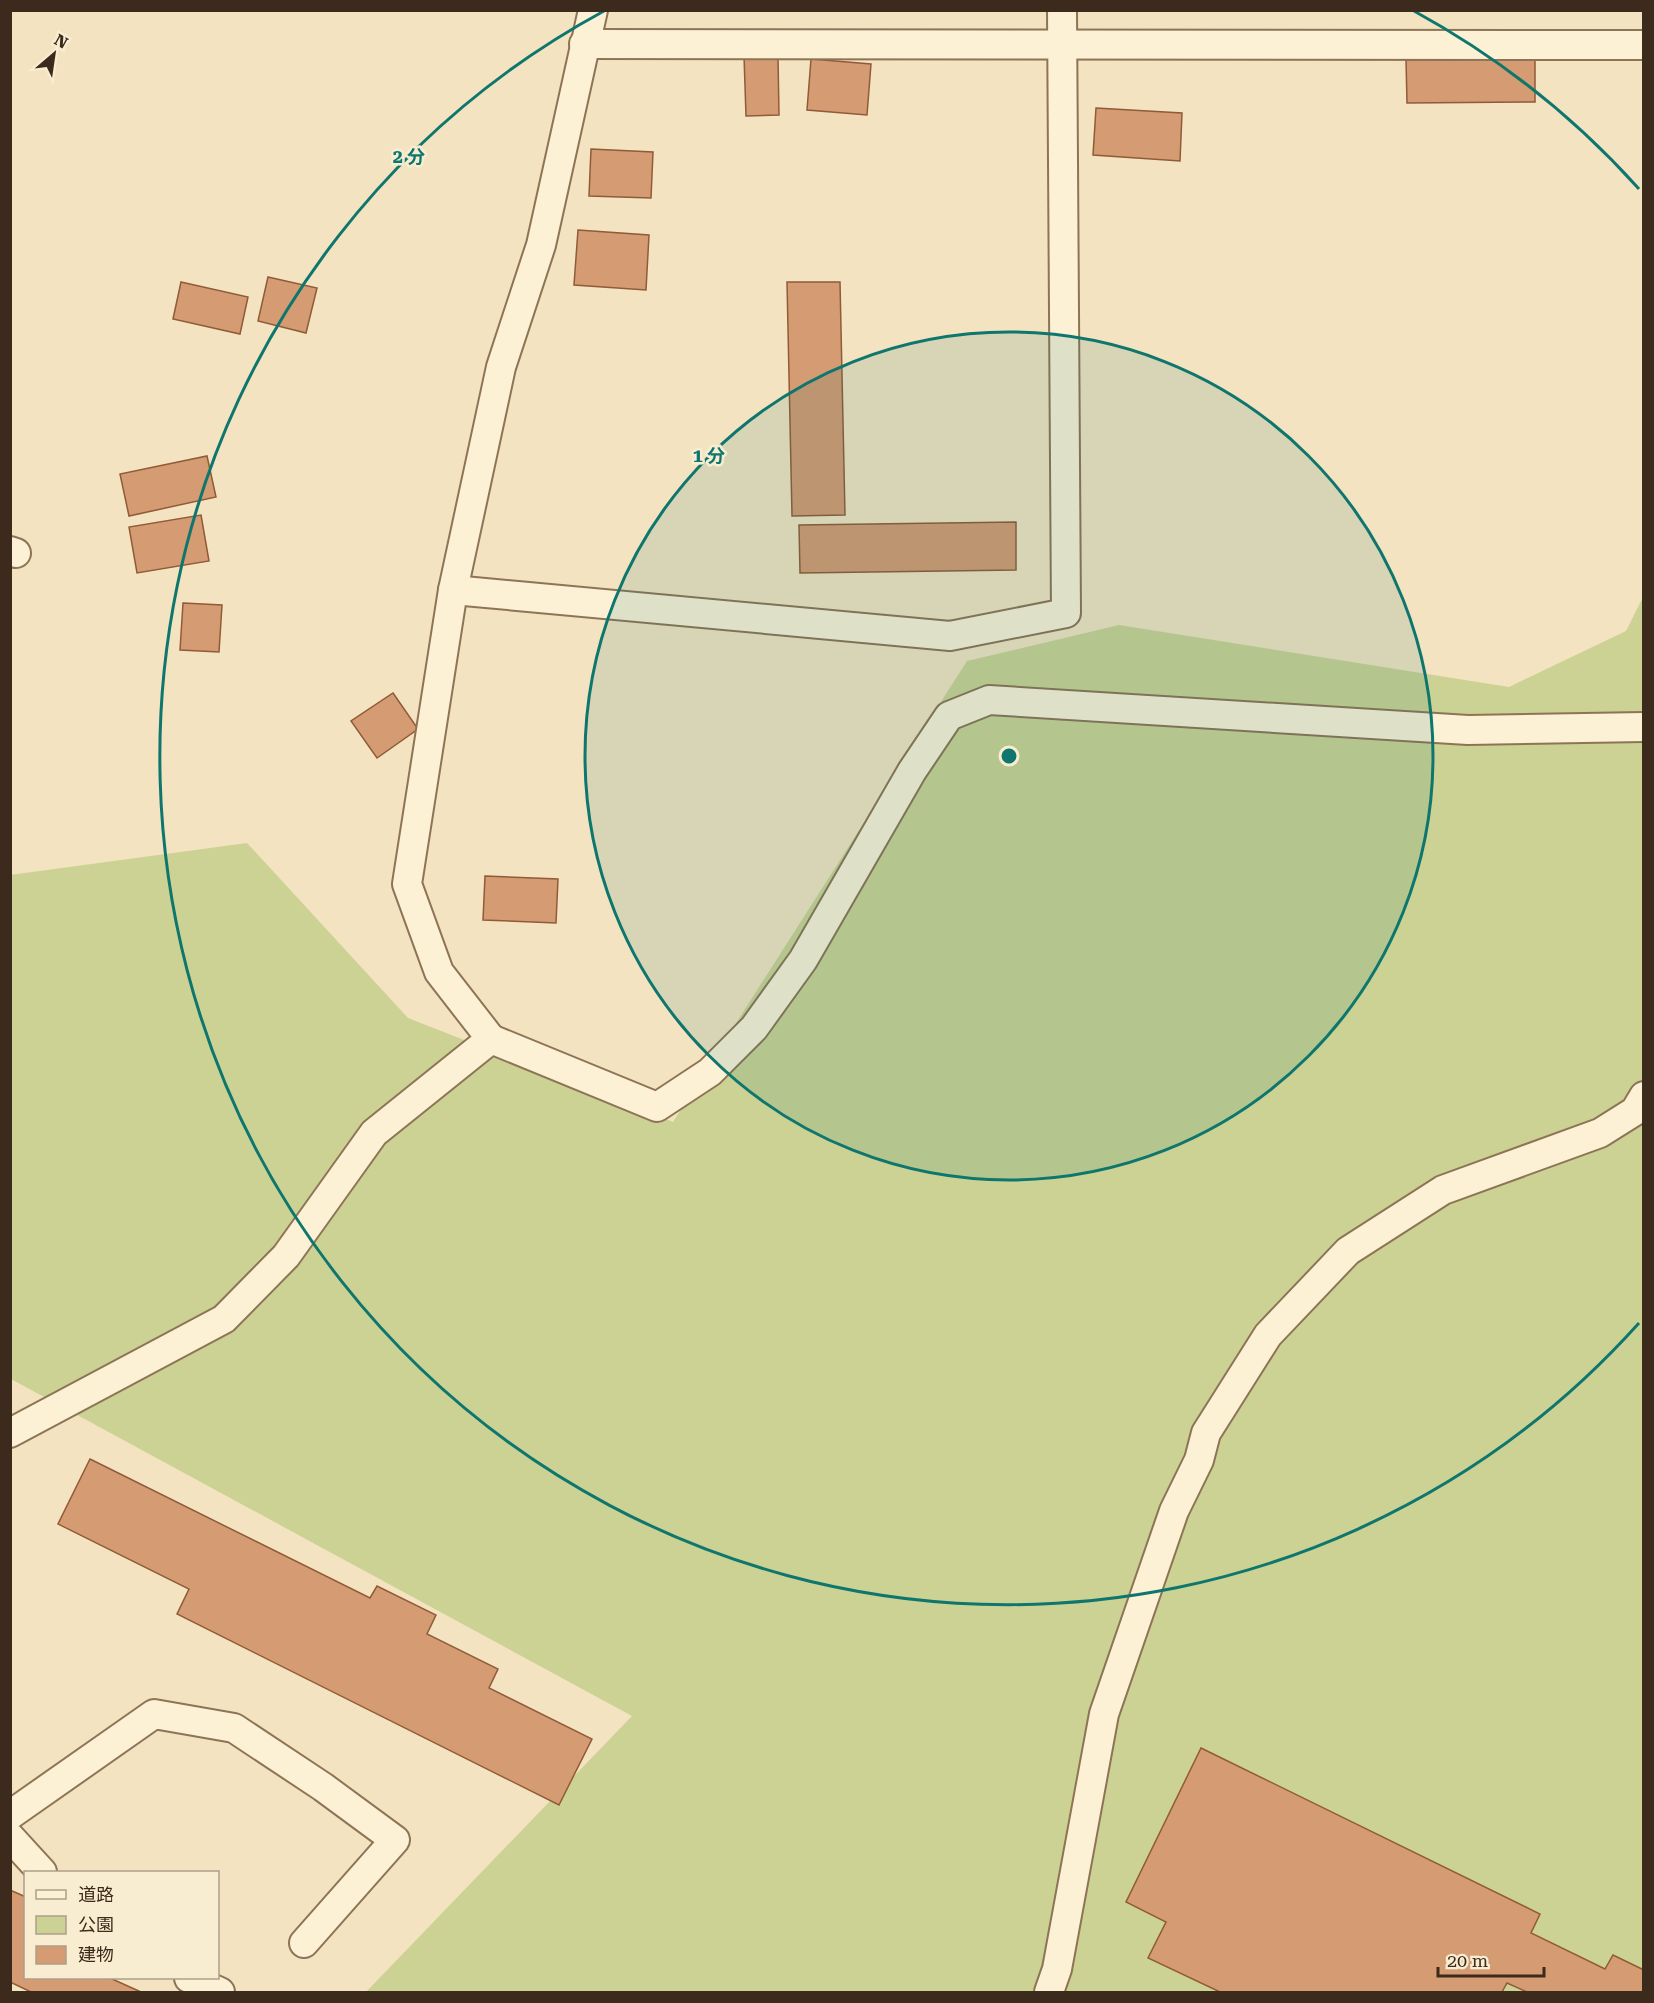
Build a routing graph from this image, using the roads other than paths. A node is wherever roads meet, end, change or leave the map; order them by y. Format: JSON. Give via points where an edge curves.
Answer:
{"nodes":[{"id":1,"x":593,"y":10,"type":"edge"},
{"id":2,"x":1062,"y":10,"type":"edge"},
{"id":3,"x":1063,"y":43,"type":"junction"},
{"id":4,"x":584,"y":44,"type":"junction"},
{"id":5,"x":1644,"y":45,"type":"edge"},
{"id":6,"x":453,"y":590,"type":"junction"},
{"id":7,"x":1644,"y":727,"type":"edge"},
{"id":8,"x":491,"y":1039,"type":"junction"},
{"id":9,"x":1644,"y":1096,"type":"edge"},
{"id":10,"x":10,"y":1433,"type":"edge"},
{"id":11,"x":10,"y":1815,"type":"edge"},
{"id":12,"x":10,"y":1837,"type":"edge"},
{"id":13,"x":41,"y":1871,"type":"edge"},
{"id":14,"x":304,"y":1942,"type":"dead end"},
{"id":15,"x":193,"y":1979,"type":"edge"},
{"id":16,"x":220,"y":1992,"type":"edge"},
{"id":17,"x":1049,"y":1992,"type":"edge"}],
"edges":[{"from":1,"to":4,"type":"street"},
{"from":2,"to":3,"type":"street"},
{"from":3,"to":4,"type":"street"},
{"from":3,"to":5,"type":"street"},
{"from":3,"to":6,"type":"street","via":[[1066,613],[950,636]]},
{"from":4,"to":6,"type":"street","via":[[541,245],[501,367]]},
{"from":6,"to":8,"type":"street","via":[[407,884],[439,972]]},
{"from":7,"to":8,"type":"street","via":[[1468,730],[989,700],[949,716],[912,771],[802,960],[754,1028],[710,1072],[657,1107]]},
{"from":8,"to":10,"type":"street","via":[[374,1133],[286,1256],[224,1319]]},
{"from":9,"to":17,"type":"street","via":[[1635,1111],[1600,1133],[1443,1190],[1348,1251],[1268,1335],[1206,1433],[1199,1460],[1174,1511],[1104,1714],[1057,1969]]},
{"from":11,"to":14,"type":"street","via":[[154,1714],[234,1728],[323,1786],[395,1840]]},
{"from":12,"to":13,"type":"street"},
{"from":15,"to":16,"type":"street"}]}
